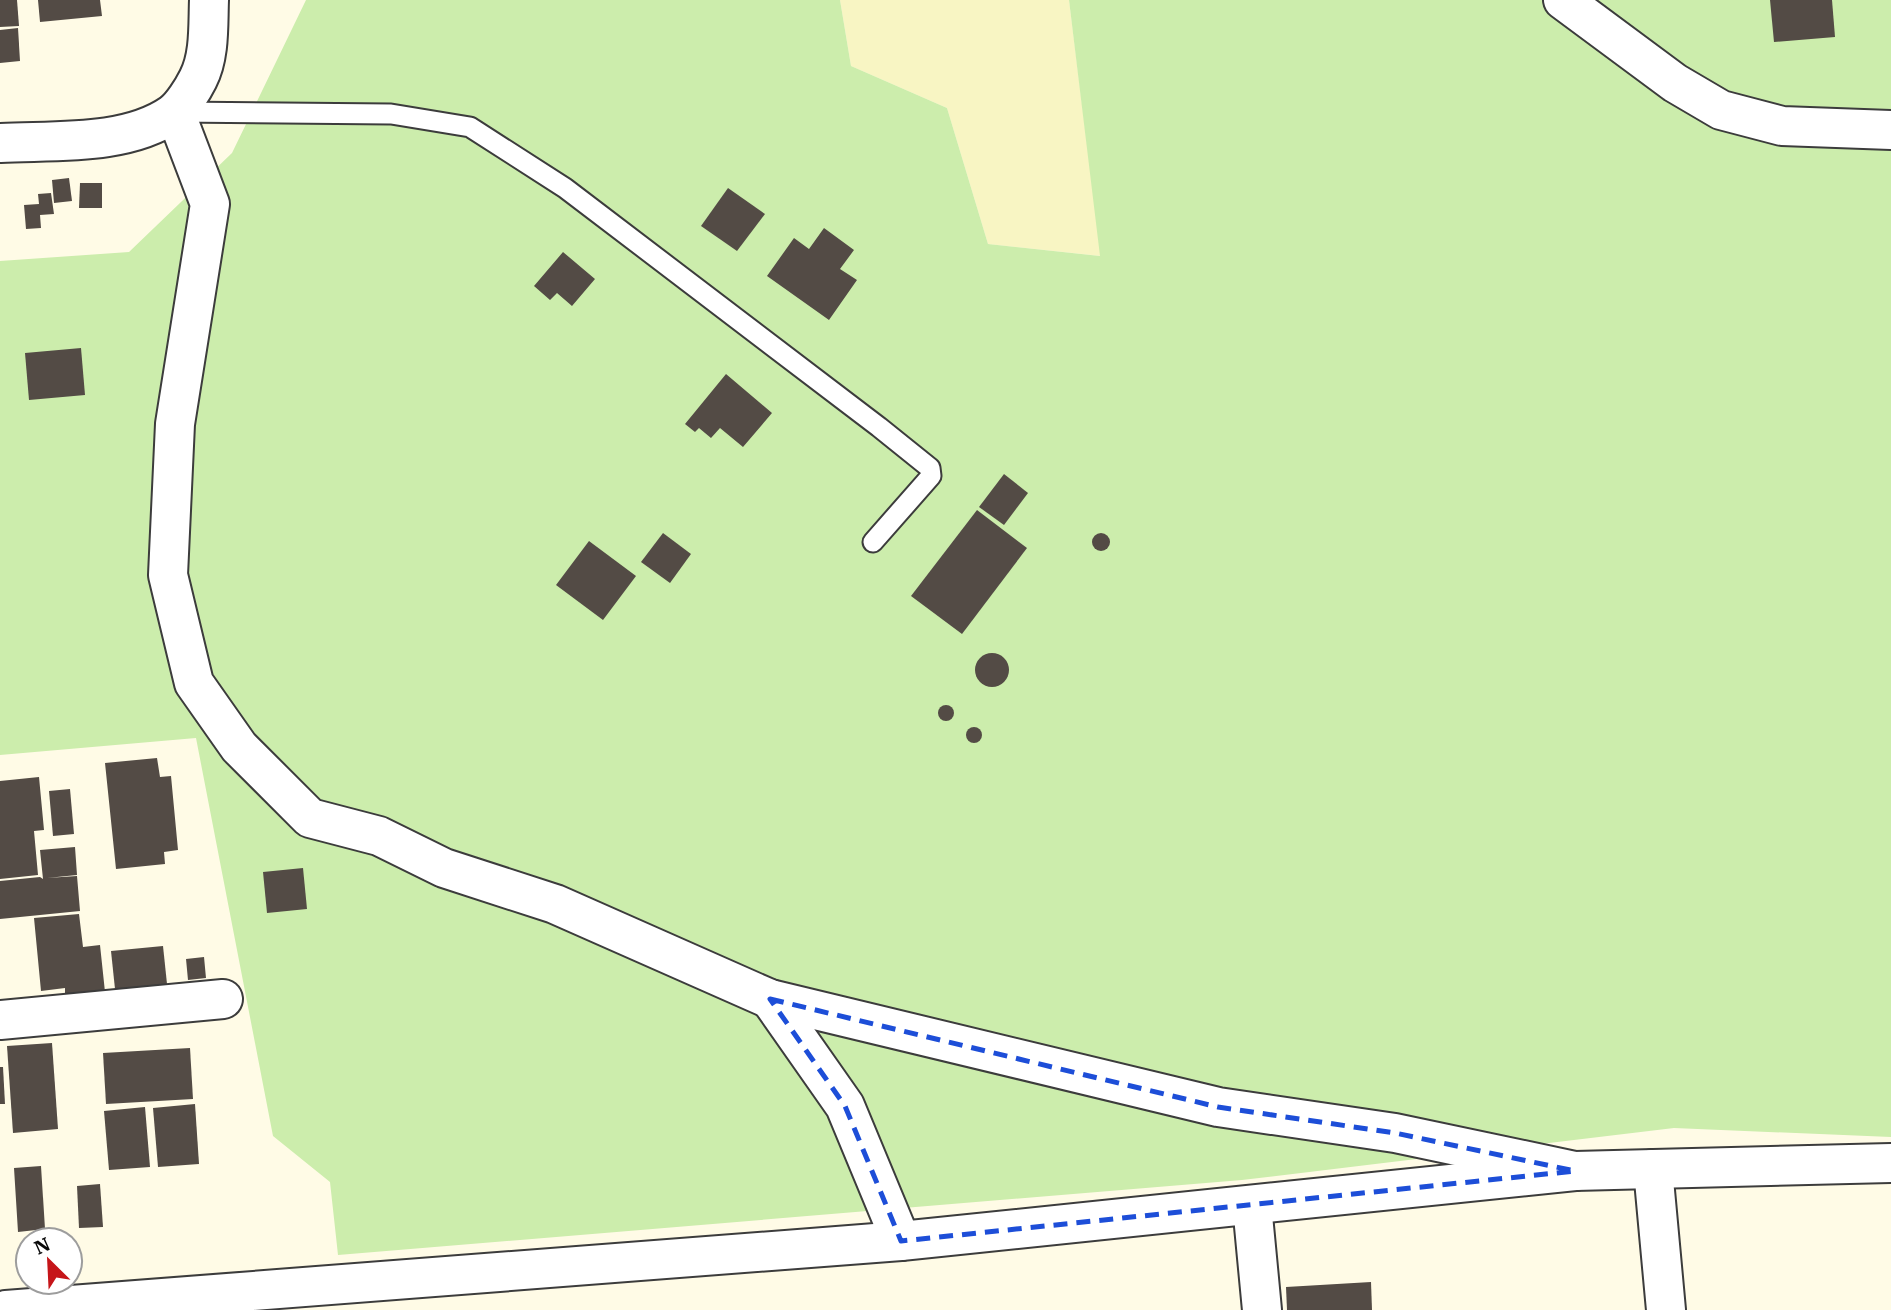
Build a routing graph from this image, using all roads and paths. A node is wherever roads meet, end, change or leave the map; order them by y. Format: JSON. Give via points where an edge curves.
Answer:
{"nodes":[{"id":1,"x":209,"y":0,"type":"edge"},
{"id":2,"x":1563,"y":0,"type":"edge"},
{"id":3,"x":175,"y":112,"type":"junction"},
{"id":4,"x":1891,"y":130,"type":"edge"},
{"id":5,"x":0,"y":143,"type":"edge"},
{"id":6,"x":873,"y":542,"type":"dead end"},
{"id":7,"x":223,"y":999,"type":"dead end"},
{"id":8,"x":770,"y":999,"type":"junction"},
{"id":9,"x":0,"y":1020,"type":"edge"},
{"id":10,"x":1891,"y":1163,"type":"edge"},
{"id":11,"x":1653,"y":1169,"type":"junction"},
{"id":12,"x":1575,"y":1171,"type":"junction"},
{"id":13,"x":1251,"y":1205,"type":"junction"},
{"id":14,"x":901,"y":1241,"type":"junction"},
{"id":15,"x":259,"y":1301,"type":"edge"},
{"id":16,"x":6,"y":1310,"type":"edge"},
{"id":17,"x":1262,"y":1310,"type":"edge"},
{"id":18,"x":1666,"y":1310,"type":"edge"}],
"edges":[{"from":1,"to":3,"type":"street","via":[[199,78]]},
{"from":2,"to":4,"type":"street","via":[[1675,83],[1721,110],[1782,126]]},
{"from":3,"to":5,"type":"street","via":[[144,129],[111,137]]},
{"from":3,"to":6,"type":"lane","via":[[391,114],[471,127],[565,188],[930,468],[931,476]]},
{"from":3,"to":8,"type":"street","via":[[210,204],[175,424],[168,575],[194,683],[239,747],[310,818],[379,836],[444,868],[555,904]]},
{"from":7,"to":9,"type":"street"},
{"from":8,"to":12,"type":"street","via":[[1217,1107],[1395,1133]]},
{"from":8,"to":14,"type":"street","via":[[845,1106]]},
{"from":10,"to":11,"type":"street"},
{"from":11,"to":12,"type":"street"},
{"from":11,"to":18,"type":"street"},
{"from":12,"to":13,"type":"street"},
{"from":13,"to":14,"type":"street"},
{"from":13,"to":17,"type":"street"},
{"from":14,"to":15,"type":"street"},
{"from":15,"to":16,"type":"street"}]}
